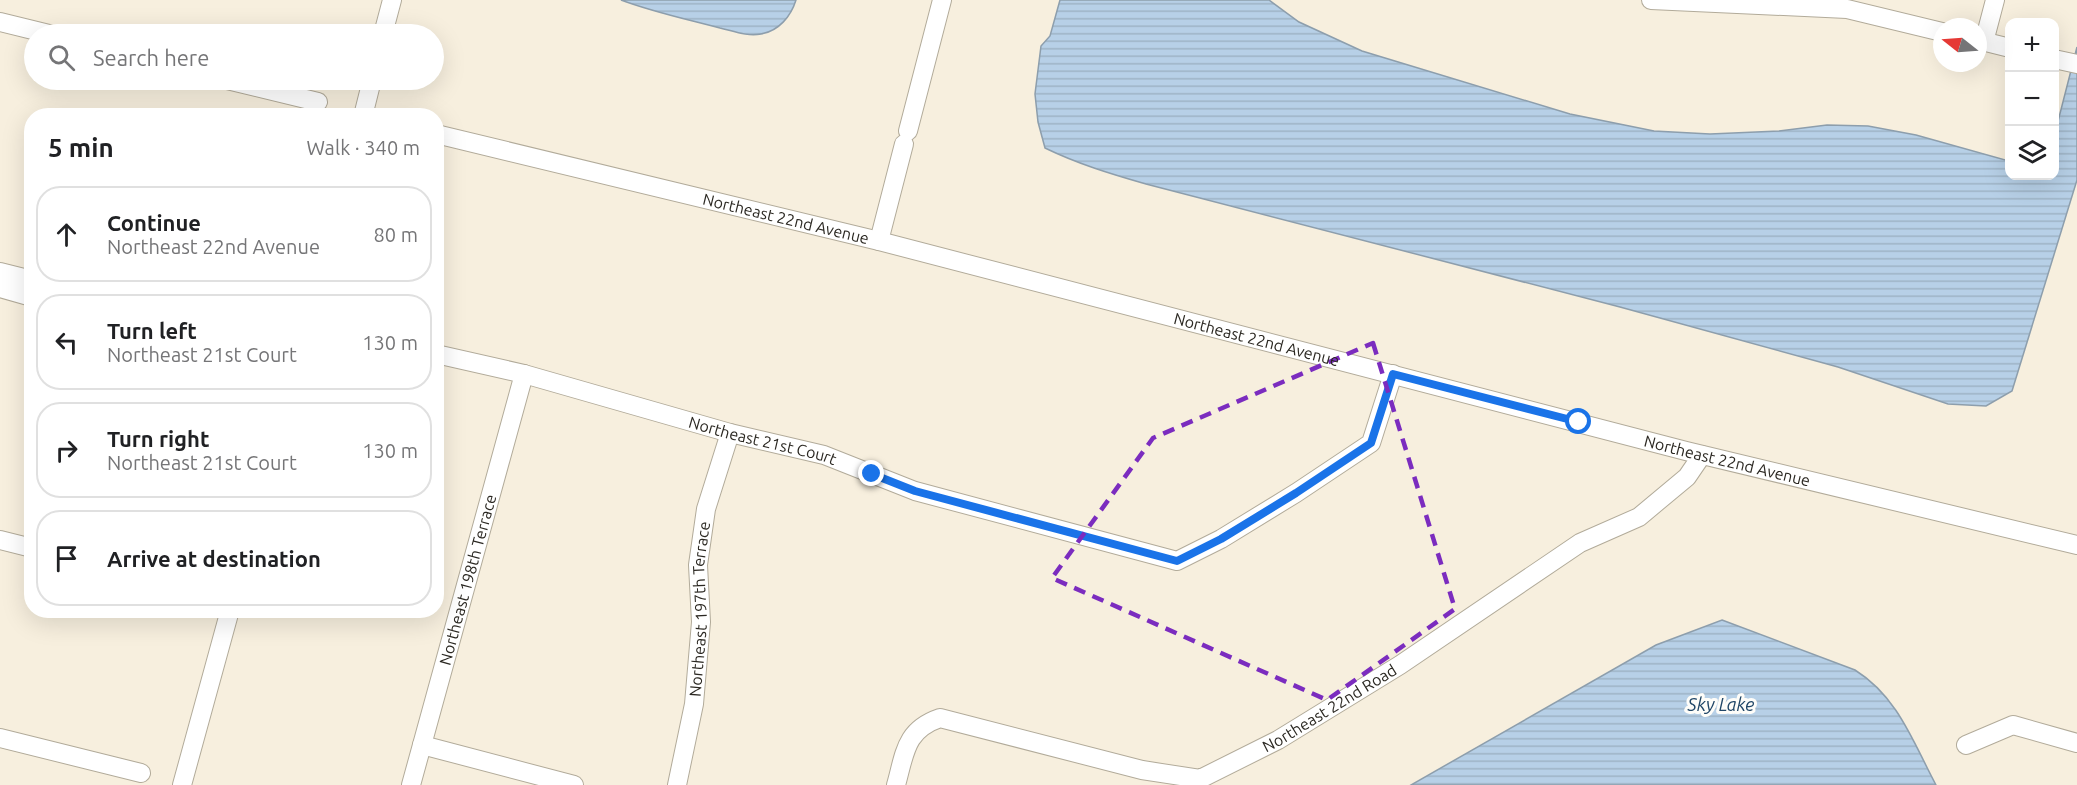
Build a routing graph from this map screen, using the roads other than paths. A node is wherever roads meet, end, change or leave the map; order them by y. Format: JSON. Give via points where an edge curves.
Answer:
{"nodes":[{"id":1,"x":392,"y":0,"type":"edge"},
{"id":2,"x":942,"y":0,"type":"edge"},
{"id":3,"x":1651,"y":0,"type":"edge"},
{"id":4,"x":1995,"y":0,"type":"edge"},
{"id":5,"x":1740,"y":3,"type":"edge"},
{"id":6,"x":0,"y":22,"type":"edge"},
{"id":7,"x":1987,"y":23,"type":"edge"},
{"id":8,"x":386,"y":24,"type":"edge"},
{"id":9,"x":24,"y":28,"type":"edge"},
{"id":10,"x":1933,"y":30,"type":"edge"},
{"id":11,"x":1987,"y":42,"type":"edge"},
{"id":12,"x":2005,"y":47,"type":"edge"},
{"id":13,"x":268,"y":90,"type":"edge"},
{"id":14,"x":370,"y":90,"type":"edge"},
{"id":15,"x":318,"y":102,"type":"dead end"},
{"id":16,"x":365,"y":108,"type":"edge"},
{"id":17,"x":444,"y":137,"type":"edge"},
{"id":18,"x":879,"y":241,"type":"junction"},
{"id":19,"x":0,"y":272,"type":"edge"},
{"id":20,"x":24,"y":278,"type":"edge"},
{"id":21,"x":0,"y":288,"type":"edge"},
{"id":22,"x":24,"y":295,"type":"edge"},
{"id":23,"x":444,"y":356,"type":"edge"},
{"id":24,"x":524,"y":374,"type":"junction"},
{"id":25,"x":1393,"y":374,"type":"junction"},
{"id":26,"x":730,"y":433,"type":"junction"},
{"id":27,"x":1702,"y":455,"type":"junction"},
{"id":28,"x":0,"y":540,"type":"edge"},
{"id":29,"x":2077,"y":545,"type":"edge"},
{"id":30,"x":24,"y":546,"type":"edge"},
{"id":31,"x":228,"y":618,"type":"edge"},
{"id":32,"x":0,"y":738,"type":"edge"},
{"id":33,"x":2077,"y":743,"type":"edge"},
{"id":34,"x":422,"y":745,"type":"junction"},
{"id":35,"x":1966,"y":745,"type":"dead end"},
{"id":36,"x":141,"y":773,"type":"dead end"},
{"id":37,"x":182,"y":785,"type":"edge"},
{"id":38,"x":411,"y":785,"type":"edge"},
{"id":39,"x":574,"y":785,"type":"edge"},
{"id":40,"x":678,"y":785,"type":"edge"},
{"id":41,"x":896,"y":785,"type":"edge"}],
"edges":[{"from":1,"to":8,"type":"street"},
{"from":2,"to":18,"type":"street"},
{"from":3,"to":5,"type":"street"},
{"from":4,"to":7,"type":"street"},
{"from":5,"to":10,"type":"street","via":[[1847,9]]},
{"from":6,"to":9,"type":"street"},
{"from":11,"to":12,"type":"street"},
{"from":13,"to":15,"type":"street"},
{"from":14,"to":16,"type":"street"},
{"from":17,"to":18,"type":"street","name":"Northeast 22nd Avenue"},
{"from":18,"to":25,"type":"street","name":"Northeast 22nd Avenue"},
{"from":19,"to":20,"type":"street"},
{"from":21,"to":22,"type":"street"},
{"from":23,"to":24,"type":"street","name":"Northeast 21st Court"},
{"from":24,"to":26,"type":"street","name":"Northeast 21st Court"},
{"from":24,"to":34,"type":"street","name":"Northeast 198th Terrace"},
{"from":25,"to":26,"type":"street","name":"Northeast 21st Court","via":[[1371,443],[1221,539],[1177,561],[915,491],[824,455]]},
{"from":25,"to":27,"type":"street","name":"Northeast 22nd Avenue"},
{"from":26,"to":40,"type":"street","name":"Northeast 197th Terrace","via":[[706,509],[698,565],[701,622],[694,704]]},
{"from":27,"to":29,"type":"street","name":"Northeast 22nd Avenue"},
{"from":27,"to":41,"type":"street","name":"Northeast 22nd Road","via":[[1687,477],[1639,518],[1580,543],[1400,665],[1278,740],[1200,779],[1142,770],[940,718],[926,723],[908,740]]},
{"from":28,"to":30,"type":"street"},
{"from":31,"to":37,"type":"street"},
{"from":32,"to":36,"type":"street"},
{"from":33,"to":35,"type":"street","via":[[2013,725]]},
{"from":34,"to":38,"type":"street","name":"Northeast 198th Terrace"},
{"from":34,"to":39,"type":"street"}]}
